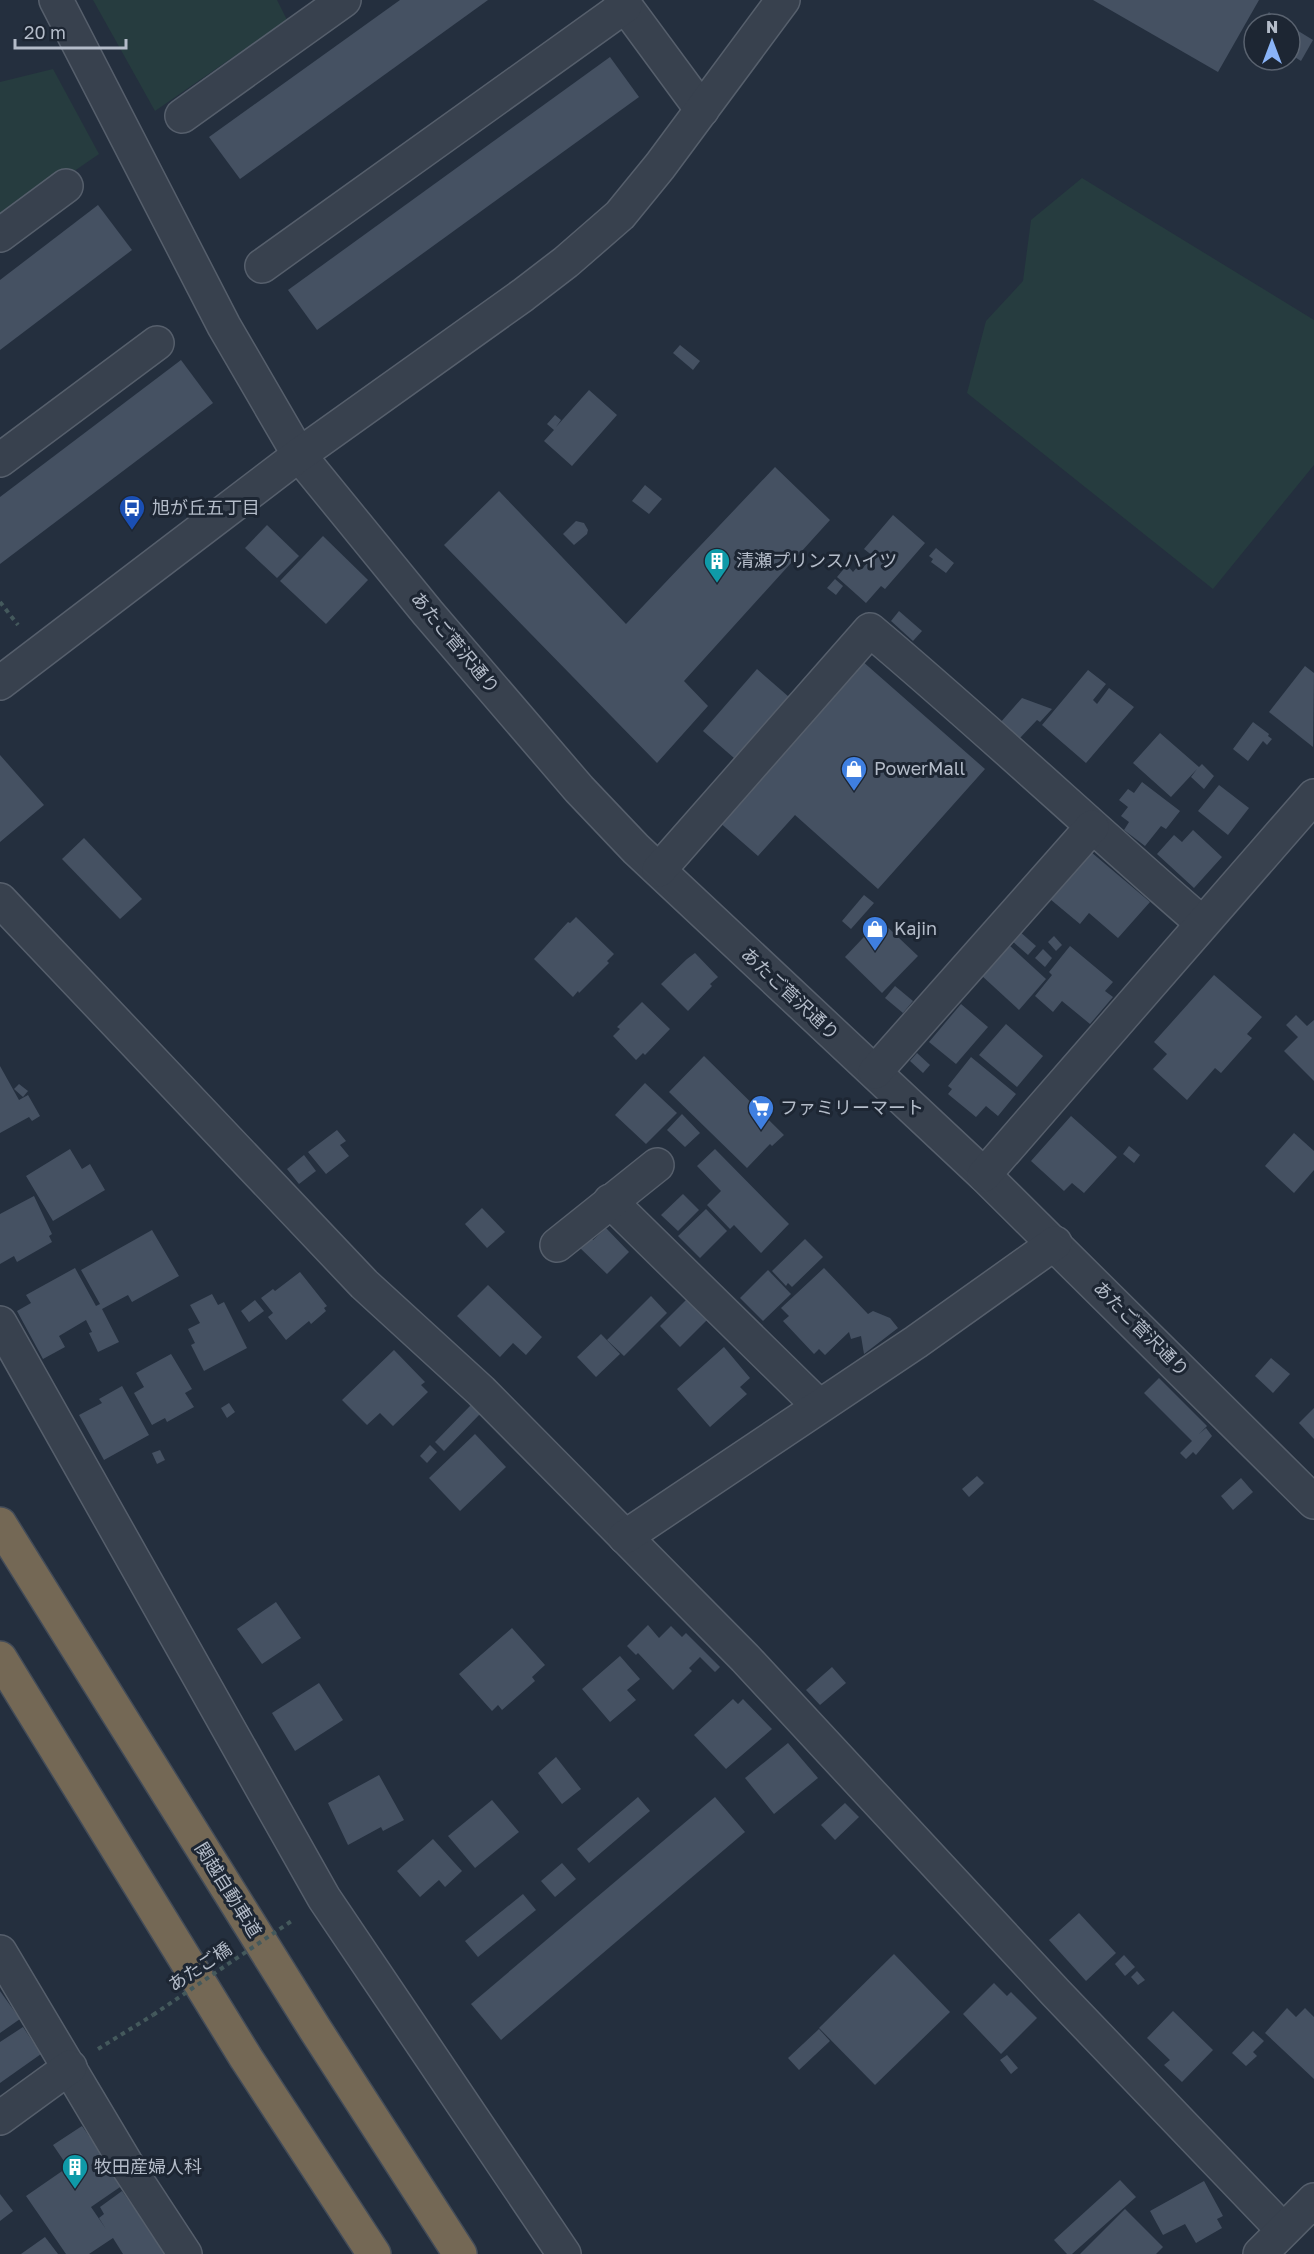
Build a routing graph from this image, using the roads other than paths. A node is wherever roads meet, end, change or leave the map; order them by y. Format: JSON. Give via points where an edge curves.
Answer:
{"nodes":[{"id":1,"x":56,"y":0,"type":"edge"},
{"id":2,"x":344,"y":0,"type":"edge"},
{"id":3,"x":783,"y":0,"type":"edge"},
{"id":4,"x":623,"y":3,"type":"edge"},
{"id":5,"x":702,"y":110,"type":"junction"},
{"id":6,"x":182,"y":116,"type":"dead end"},
{"id":7,"x":66,"y":186,"type":"dead end"},
{"id":8,"x":0,"y":235,"type":"edge"},
{"id":9,"x":262,"y":266,"type":"dead end"},
{"id":10,"x":157,"y":343,"type":"dead end"},
{"id":11,"x":299,"y":455,"type":"junction"},
{"id":12,"x":0,"y":460,"type":"edge"},
{"id":13,"x":0,"y":683,"type":"edge"},
{"id":14,"x":1314,"y":796,"type":"edge"},
{"id":15,"x":1092,"y":827,"type":"junction"},
{"id":16,"x":659,"y":870,"type":"junction"},
{"id":17,"x":0,"y":900,"type":"edge"},
{"id":18,"x":1202,"y":923,"type":"junction"},
{"id":19,"x":874,"y":1072,"type":"junction"},
{"id":20,"x":657,"y":1164,"type":"dead end"},
{"id":21,"x":984,"y":1175,"type":"junction"},
{"id":22,"x":610,"y":1201,"type":"junction"},
{"id":23,"x":1055,"y":1244,"type":"junction"},
{"id":24,"x":557,"y":1245,"type":"dead end"},
{"id":25,"x":0,"y":1323,"type":"edge"},
{"id":26,"x":819,"y":1406,"type":"junction"},
{"id":27,"x":1314,"y":1502,"type":"edge"},
{"id":28,"x":0,"y":1524,"type":"edge"},
{"id":29,"x":625,"y":1537,"type":"junction"},
{"id":30,"x":0,"y":1658,"type":"edge"},
{"id":31,"x":0,"y":1952,"type":"edge"},
{"id":32,"x":70,"y":2067,"type":"junction"},
{"id":33,"x":0,"y":2118,"type":"edge"},
{"id":34,"x":1314,"y":2200,"type":"edge"},
{"id":35,"x":1283,"y":2230,"type":"junction"},
{"id":36,"x":185,"y":2254,"type":"edge"},
{"id":37,"x":374,"y":2254,"type":"edge"},
{"id":38,"x":460,"y":2254,"type":"edge"},
{"id":39,"x":564,"y":2254,"type":"edge"},
{"id":40,"x":1260,"y":2254,"type":"edge"}],
"edges":[{"from":1,"to":11,"type":"street","name":"あたご菅沢通り","via":[[224,326]]},
{"from":2,"to":6,"type":"street"},
{"from":3,"to":5,"type":"street"},
{"from":4,"to":5,"type":"street"},
{"from":4,"to":9,"type":"street"},
{"from":5,"to":11,"type":"street","via":[[620,215],[566,262]]},
{"from":7,"to":8,"type":"street"},
{"from":10,"to":12,"type":"street"},
{"from":11,"to":13,"type":"street"},
{"from":11,"to":16,"type":"street","name":"あたご菅沢通り","via":[[572,780]]},
{"from":14,"to":18,"type":"street"},
{"from":15,"to":16,"type":"street","via":[[870,630]]},
{"from":15,"to":18,"type":"street"},
{"from":15,"to":19,"type":"street"},
{"from":16,"to":19,"type":"street","name":"あたご菅沢通り"},
{"from":17,"to":29,"type":"street","via":[[364,1284],[481,1391]]},
{"from":18,"to":21,"type":"street"},
{"from":19,"to":21,"type":"street","name":"あたご菅沢通り"},
{"from":20,"to":22,"type":"street"},
{"from":21,"to":23,"type":"street","name":"あたご菅沢通り"},
{"from":22,"to":24,"type":"street"},
{"from":22,"to":26,"type":"street"},
{"from":23,"to":26,"type":"street"},
{"from":23,"to":27,"type":"street","name":"あたご菅沢通り"},
{"from":25,"to":39,"type":"street","via":[[324,1898]]},
{"from":26,"to":29,"type":"street"},
{"from":28,"to":38,"type":"highway","name":"関越自動車道","via":[[308,2019]]},
{"from":29,"to":35,"type":"street","via":[[745,1658]]},
{"from":30,"to":37,"type":"highway","via":[[246,2058]]},
{"from":31,"to":32,"type":"street"},
{"from":32,"to":33,"type":"street"},
{"from":32,"to":36,"type":"street"},
{"from":34,"to":35,"type":"street"},
{"from":35,"to":40,"type":"street"}]}
